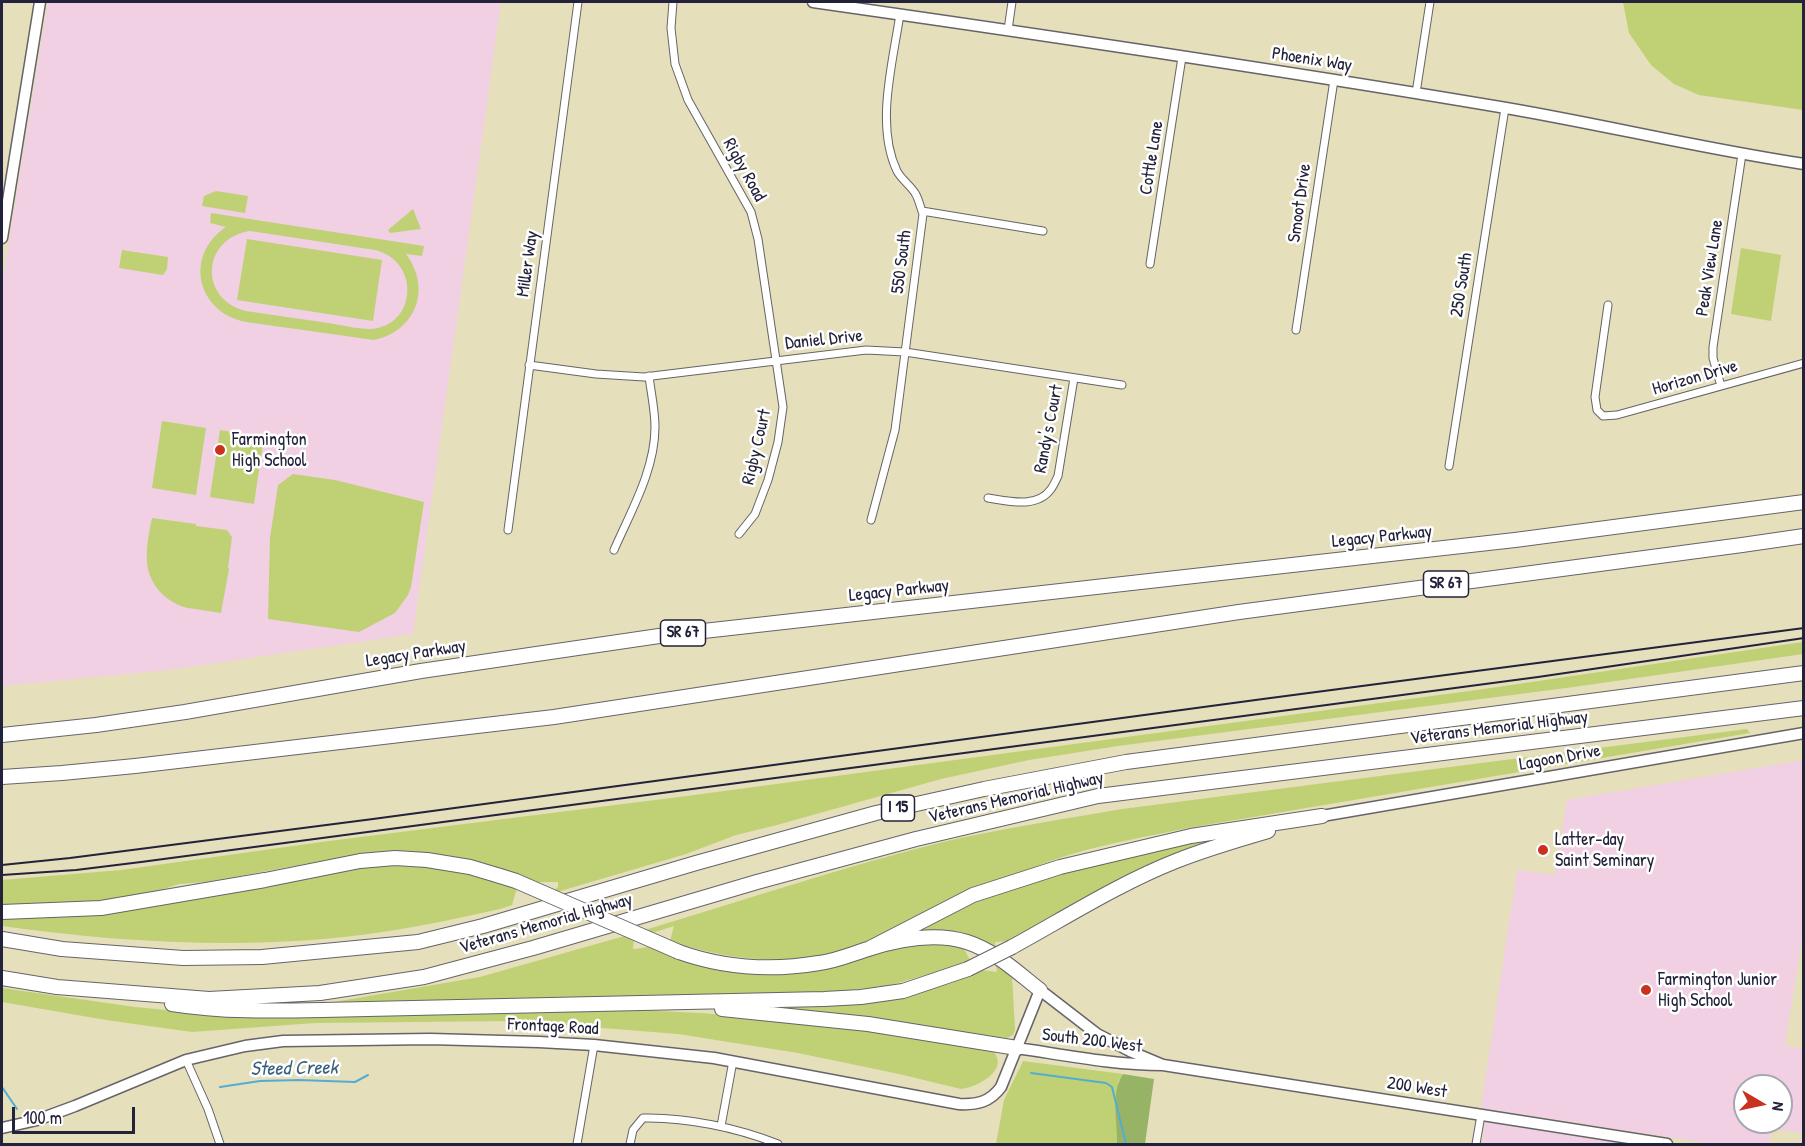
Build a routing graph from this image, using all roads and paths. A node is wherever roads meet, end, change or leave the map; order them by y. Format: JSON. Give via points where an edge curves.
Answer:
{"nodes":[{"id":1,"x":40,"y":2,"type":"edge"},
{"id":2,"x":578,"y":2,"type":"edge"},
{"id":3,"x":673,"y":2,"type":"edge"},
{"id":4,"x":813,"y":2,"type":"edge"},
{"id":5,"x":1012,"y":2,"type":"edge"},
{"id":6,"x":1430,"y":2,"type":"edge"},
{"id":7,"x":900,"y":14,"type":"junction"},
{"id":8,"x":1008,"y":30,"type":"junction"},
{"id":9,"x":1182,"y":57,"type":"junction"},
{"id":10,"x":1334,"y":80,"type":"junction"},
{"id":11,"x":1416,"y":93,"type":"junction"},
{"id":12,"x":1505,"y":108,"type":"junction"},
{"id":13,"x":1742,"y":154,"type":"junction"},
{"id":14,"x":1803,"y":164,"type":"edge"},
{"id":15,"x":4,"y":204,"type":"edge"},
{"id":16,"x":922,"y":211,"type":"junction"},
{"id":17,"x":1043,"y":231,"type":"dead end"},
{"id":18,"x":2,"y":238,"type":"edge"},
{"id":19,"x":1150,"y":264,"type":"dead end"},
{"id":20,"x":1608,"y":304,"type":"dead end"},
{"id":21,"x":1296,"y":330,"type":"dead end"},
{"id":22,"x":905,"y":352,"type":"junction"},
{"id":23,"x":776,"y":360,"type":"junction"},
{"id":24,"x":1803,"y":363,"type":"edge"},
{"id":25,"x":529,"y":365,"type":"junction"},
{"id":26,"x":649,"y":376,"type":"junction"},
{"id":27,"x":1074,"y":378,"type":"junction"},
{"id":28,"x":1122,"y":385,"type":"dead end"},
{"id":29,"x":1721,"y":386,"type":"junction"},
{"id":30,"x":1449,"y":465,"type":"dead end"},
{"id":31,"x":987,"y":498,"type":"dead end"},
{"id":32,"x":1803,"y":502,"type":"edge"},
{"id":33,"x":871,"y":520,"type":"dead end"},
{"id":34,"x":508,"y":530,"type":"dead end"},
{"id":35,"x":738,"y":534,"type":"dead end"},
{"id":36,"x":1803,"y":536,"type":"edge"},
{"id":37,"x":1803,"y":541,"type":"edge"},
{"id":38,"x":1742,"y":546,"type":"junction"},
{"id":39,"x":614,"y":549,"type":"dead end"},
{"id":40,"x":1803,"y":673,"type":"edge"},
{"id":41,"x":1803,"y":708,"type":"edge"},
{"id":42,"x":1803,"y":733,"type":"edge"},
{"id":43,"x":2,"y":735,"type":"edge"},
{"id":44,"x":2,"y":777,"type":"edge"},
{"id":45,"x":1322,"y":816,"type":"junction"},
{"id":46,"x":2,"y":912,"type":"edge"},
{"id":47,"x":2,"y":939,"type":"edge"},
{"id":48,"x":870,"y":948,"type":"junction"},
{"id":49,"x":2,"y":978,"type":"edge"},
{"id":50,"x":57,"y":987,"type":"junction"},
{"id":51,"x":1040,"y":990,"type":"junction"},
{"id":52,"x":666,"y":1003,"type":"junction"},
{"id":53,"x":594,"y":1045,"type":"junction"},
{"id":54,"x":1017,"y":1048,"type":"junction"},
{"id":55,"x":186,"y":1060,"type":"junction"},
{"id":56,"x":733,"y":1061,"type":"junction"},
{"id":57,"x":1163,"y":1065,"type":"junction"},
{"id":58,"x":1481,"y":1115,"type":"junction"},
{"id":59,"x":721,"y":1126,"type":"junction"},
{"id":60,"x":2,"y":1128,"type":"edge"},
{"id":61,"x":220,"y":1144,"type":"edge"},
{"id":62,"x":577,"y":1144,"type":"edge"},
{"id":63,"x":630,"y":1144,"type":"edge"},
{"id":64,"x":778,"y":1144,"type":"edge"},
{"id":65,"x":1476,"y":1144,"type":"edge"},
{"id":66,"x":1667,"y":1144,"type":"edge"}],
"edges":[{"from":1,"to":15,"type":"street"},
{"from":2,"to":25,"type":"street","name":"Miller Way"},
{"from":3,"to":23,"type":"street","name":"Rigby Road","via":[[675,64],[688,100],[751,212]]},
{"from":4,"to":7,"type":"street","name":"Phoenix Way"},
{"from":5,"to":8,"type":"street"},
{"from":6,"to":11,"type":"street"},
{"from":7,"to":8,"type":"street","name":"Phoenix Way"},
{"from":7,"to":16,"type":"street","name":"550 South","via":[[887,97],[887,131],[897,172],[916,194]]},
{"from":8,"to":9,"type":"street","name":"Phoenix Way"},
{"from":9,"to":10,"type":"street","name":"Phoenix Way"},
{"from":9,"to":19,"type":"street","name":"Cottle Lane"},
{"from":10,"to":11,"type":"street","name":"Phoenix Way"},
{"from":10,"to":21,"type":"street","name":"Smoot Drive"},
{"from":11,"to":12,"type":"street","name":"Phoenix Way"},
{"from":12,"to":13,"type":"street","name":"Phoenix Way"},
{"from":12,"to":30,"type":"street","name":"250 South"},
{"from":13,"to":14,"type":"street","name":"Phoenix Way"},
{"from":13,"to":29,"type":"street","name":"Peak View Lane","via":[[1713,347]]},
{"from":15,"to":18,"type":"street"},
{"from":16,"to":17,"type":"street"},
{"from":16,"to":22,"type":"street","name":"550 South"},
{"from":20,"to":29,"type":"street","name":"Horizon Drive","via":[[1595,398],[1597,410],[1603,416]]},
{"from":22,"to":23,"type":"street","name":"Daniel Drive","via":[[866,350]]},
{"from":22,"to":27,"type":"street","name":"Daniel Drive"},
{"from":22,"to":33,"type":"street","name":"550 South","via":[[895,430]]},
{"from":23,"to":26,"type":"street","name":"Daniel Drive"},
{"from":23,"to":35,"type":"street","name":"Rigby Court","via":[[783,406],[778,442],[755,514]]},
{"from":24,"to":29,"type":"street","name":"Horizon Drive"},
{"from":25,"to":26,"type":"street","name":"Daniel Drive","via":[[624,377]]},
{"from":25,"to":34,"type":"street","name":"Miller Way"},
{"from":26,"to":39,"type":"street","via":[[655,427],[652,457]]},
{"from":27,"to":28,"type":"street","name":"Daniel Drive"},
{"from":27,"to":31,"type":"street","name":"Randy's Court","via":[[1058,476],[1051,490],[1029,502]]},
{"from":32,"to":43,"type":"highway","name":"Legacy Parkway","number":"SR 67","via":[[1515,540],[659,636],[421,671],[185,712]]},
{"from":36,"to":38,"type":"highway"},
{"from":37,"to":38,"type":"highway"},
{"from":38,"to":44,"type":"highway","number":"SR 67","via":[[1239,612],[554,717],[62,774]]},
{"from":40,"to":47,"type":"highway","name":"Veterans Memorial Highway","number":"I 15","via":[[1126,762],[984,789],[876,813],[418,942],[262,957],[183,958],[62,949]]},
{"from":41,"to":50,"type":"highway","name":"Veterans Memorial Highway","number":"I 15","via":[[1098,796],[916,839],[424,977],[320,993],[209,999]]},
{"from":42,"to":45,"type":"street","name":"Lagoon Drive"},
{"from":45,"to":48,"type":"highway","via":[[1191,836],[1060,867],[974,895]]},
{"from":45,"to":52,"type":"highway","bridge":true,"via":[[1174,862],[968,969],[903,991],[824,999]]},
{"from":46,"to":48,"type":"highway","bridge":true,"via":[[101,908],[395,858],[470,867],[516,881],[679,952],[718,963],[778,968],[821,963]]},
{"from":48,"to":51,"type":"highway","via":[[923,938],[966,942],[1000,959]]},
{"from":49,"to":50,"type":"highway","name":"Veterans Memorial Highway","number":"I 15"},
{"from":50,"to":52,"type":"highway","via":[[196,1008],[256,1011]]},
{"from":51,"to":54,"type":"street","name":"Frontage Road"},
{"from":51,"to":57,"type":"street","name":"South 200 West","via":[[1097,1034]]},
{"from":52,"to":54,"type":"highway","via":[[868,1024]]},
{"from":53,"to":55,"type":"street","name":"Frontage Road","via":[[431,1039],[283,1041]]},
{"from":53,"to":56,"type":"street","name":"Frontage Road"},
{"from":53,"to":62,"type":"street"},
{"from":54,"to":56,"type":"street","name":"Frontage Road","via":[[994,1096],[967,1104]]},
{"from":54,"to":57,"type":"street","name":"South 200 West"},
{"from":55,"to":60,"type":"street","name":"Frontage Road","via":[[75,1106]]},
{"from":55,"to":61,"type":"street"},
{"from":56,"to":59,"type":"street"},
{"from":57,"to":58,"type":"street","name":"200 West"},
{"from":58,"to":65,"type":"street"},
{"from":58,"to":66,"type":"street","name":"200 West"},
{"from":59,"to":63,"type":"street","via":[[643,1118],[633,1130]]},
{"from":59,"to":64,"type":"street"}]}
